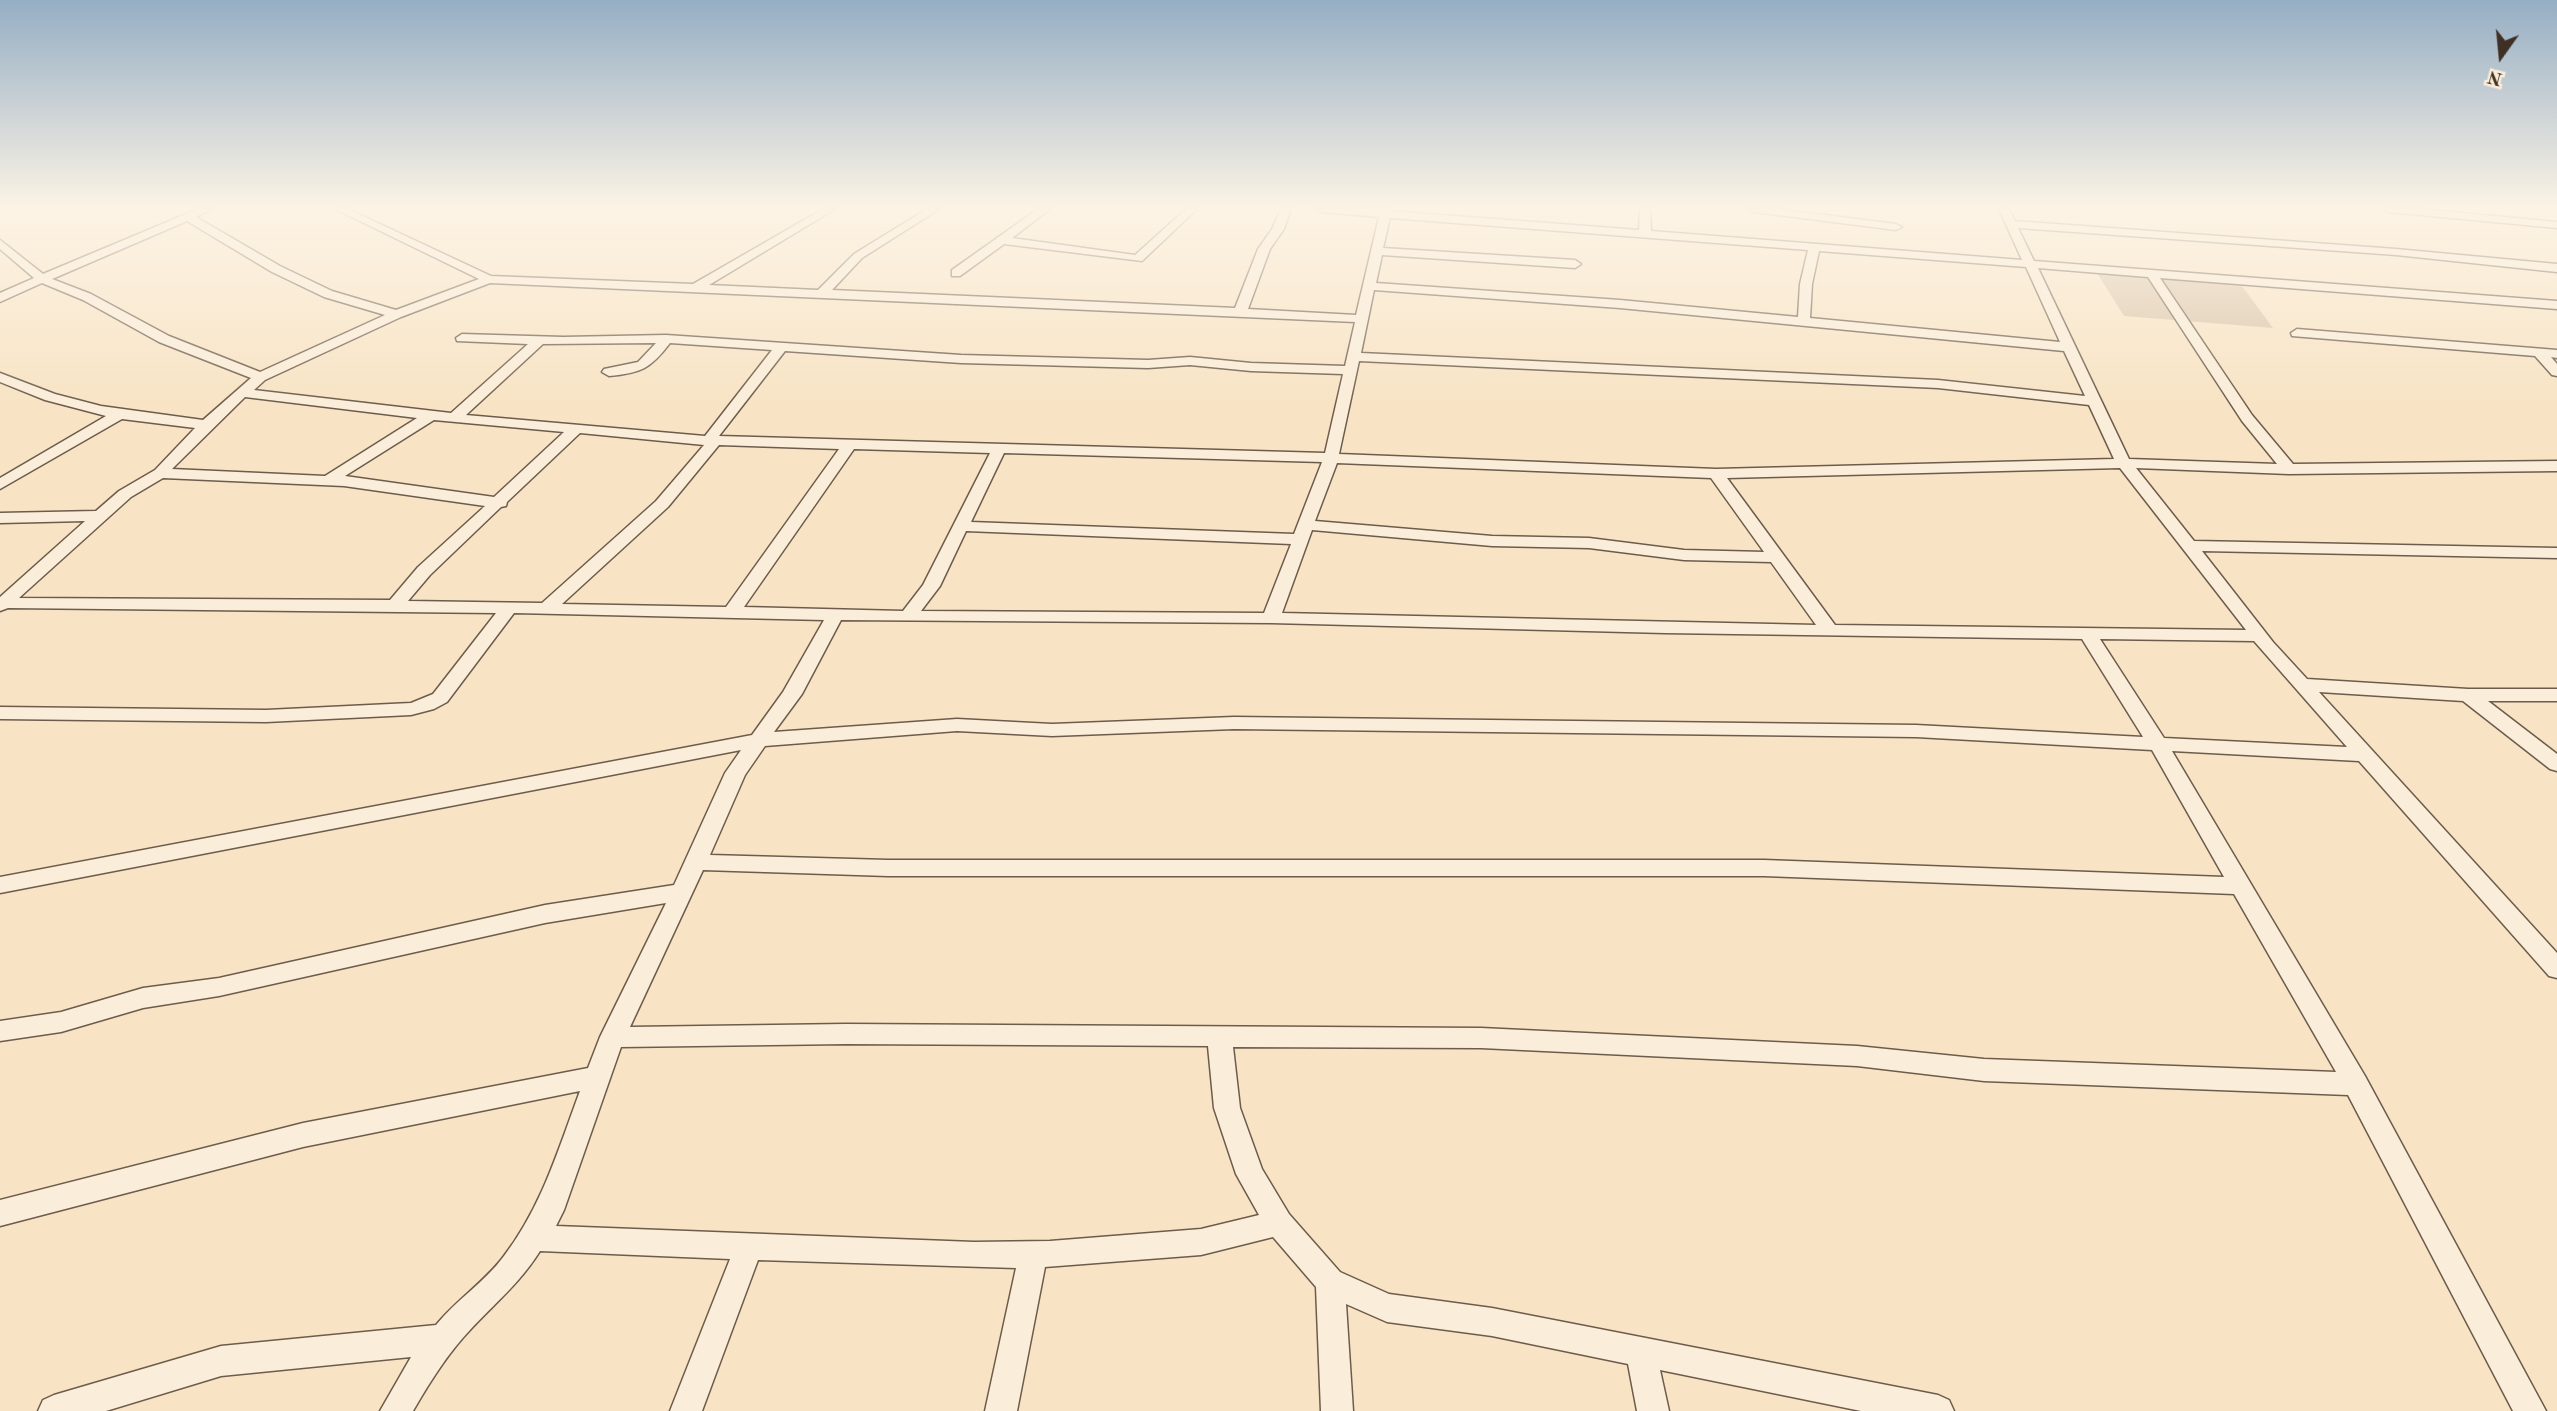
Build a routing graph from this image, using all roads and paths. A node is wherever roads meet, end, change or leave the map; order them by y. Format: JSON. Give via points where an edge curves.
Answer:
{"nodes":[{"id":1,"x":37,"y":275,"type":"edge"},
{"id":2,"x":52,"y":275,"type":"edge"},
{"id":3,"x":287,"y":275,"type":"edge"},
{"id":4,"x":480,"y":275,"type":"edge"},
{"id":5,"x":717,"y":275,"type":"edge"},
{"id":6,"x":840,"y":275,"type":"edge"},
{"id":7,"x":1254,"y":275,"type":"edge"},
{"id":8,"x":1371,"y":275,"type":"edge"},
{"id":9,"x":1808,"y":275,"type":"edge"},
{"id":10,"x":2035,"y":275,"type":"edge"},
{"id":11,"x":2152,"y":275,"type":"edge"},
{"id":12,"x":2174,"y":275,"type":"edge"},
{"id":13,"x":42,"y":279,"type":"junction"},
{"id":14,"x":489,"y":279,"type":"junction"},
{"id":15,"x":1368,"y":286,"type":"junction"},
{"id":16,"x":693,"y":289,"type":"junction"},
{"id":17,"x":822,"y":293,"type":"junction"},
{"id":18,"x":0,"y":298,"type":"edge"},
{"id":19,"x":2557,"y":305,"type":"edge"},
{"id":20,"x":1240,"y":313,"type":"junction"},
{"id":21,"x":397,"y":314,"type":"junction"},
{"id":22,"x":1361,"y":319,"type":"junction"},
{"id":23,"x":1804,"y":321,"type":"junction"},
{"id":24,"x":2297,"y":333,"type":"dead end"},
{"id":25,"x":462,"y":338,"type":"dead end"},
{"id":26,"x":666,"y":339,"type":"junction"},
{"id":27,"x":540,"y":340,"type":"junction"},
{"id":28,"x":2068,"y":347,"type":"junction"},
{"id":29,"x":780,"y":348,"type":"junction"},
{"id":30,"x":2538,"y":352,"type":"junction"},
{"id":31,"x":2557,"y":354,"type":"edge"},
{"id":32,"x":1351,"y":364,"type":"junction"},
{"id":33,"x":609,"y":372,"type":"dead end"},
{"id":34,"x":2557,"y":373,"type":"edge"},
{"id":35,"x":0,"y":377,"type":"edge"},
{"id":36,"x":260,"y":377,"type":"junction"},
{"id":37,"x":243,"y":393,"type":"junction"},
{"id":38,"x":2094,"y":401,"type":"junction"},
{"id":39,"x":433,"y":414,"type":"junction"},
{"id":40,"x":117,"y":416,"type":"junction"},
{"id":41,"x":455,"y":417,"type":"junction"},
{"id":42,"x":206,"y":425,"type":"junction"},
{"id":43,"x":576,"y":429,"type":"junction"},
{"id":44,"x":712,"y":441,"type":"junction"},
{"id":45,"x":849,"y":444,"type":"junction"},
{"id":46,"x":999,"y":449,"type":"junction"},
{"id":47,"x":1331,"y":458,"type":"junction"},
{"id":48,"x":2124,"y":463,"type":"junction"},
{"id":49,"x":2557,"y":466,"type":"edge"},
{"id":50,"x":2288,"y":469,"type":"junction"},
{"id":51,"x":160,"y":473,"type":"junction"},
{"id":52,"x":1716,"y":474,"type":"junction"},
{"id":53,"x":327,"y":481,"type":"junction"},
{"id":54,"x":0,"y":484,"type":"edge"},
{"id":55,"x":500,"y":503,"type":"junction"},
{"id":56,"x":99,"y":516,"type":"junction"},
{"id":57,"x":0,"y":518,"type":"edge"},
{"id":58,"x":961,"y":526,"type":"junction"},
{"id":59,"x":1302,"y":532,"type":"junction"},
{"id":60,"x":2189,"y":546,"type":"junction"},
{"id":61,"x":2557,"y":553,"type":"edge"},
{"id":62,"x":1777,"y":557,"type":"junction"},
{"id":63,"x":1,"y":604,"type":"edge"},
{"id":64,"x":394,"y":606,"type":"junction"},
{"id":65,"x":509,"y":608,"type":"junction"},
{"id":66,"x":547,"y":608,"type":"junction"},
{"id":67,"x":731,"y":613,"type":"junction"},
{"id":68,"x":835,"y":615,"type":"junction"},
{"id":69,"x":908,"y":616,"type":"junction"},
{"id":70,"x":1271,"y":618,"type":"junction"},
{"id":71,"x":1830,"y":631,"type":"junction"},
{"id":72,"x":2088,"y":634,"type":"junction"},
{"id":73,"x":2259,"y":636,"type":"junction"},
{"id":74,"x":2302,"y":685,"type":"junction"},
{"id":75,"x":2469,"y":695,"type":"junction"},
{"id":76,"x":2557,"y":695,"type":"edge"},
{"id":77,"x":0,"y":713,"type":"edge"},
{"id":78,"x":759,"y":740,"type":"junction"},
{"id":79,"x":2158,"y":744,"type":"junction"},
{"id":80,"x":2365,"y":755,"type":"junction"},
{"id":81,"x":2557,"y":764,"type":"edge"},
{"id":82,"x":695,"y":862,"type":"junction"},
{"id":83,"x":0,"y":885,"type":"edge"},
{"id":84,"x":2241,"y":886,"type":"junction"},
{"id":85,"x":682,"y":892,"type":"junction"},
{"id":86,"x":2557,"y":970,"type":"edge"},
{"id":87,"x":0,"y":1031,"type":"edge"},
{"id":88,"x":612,"y":1037,"type":"junction"},
{"id":89,"x":1220,"y":1037,"type":"junction"},
{"id":90,"x":598,"y":1077,"type":"junction"},
{"id":91,"x":2356,"y":1084,"type":"junction"},
{"id":92,"x":0,"y":1213,"type":"edge"},
{"id":93,"x":1279,"y":1223,"type":"junction"},
{"id":94,"x":532,"y":1238,"type":"junction"},
{"id":95,"x":749,"y":1246,"type":"junction"},
{"id":96,"x":1033,"y":1254,"type":"junction"},
{"id":97,"x":1330,"y":1282,"type":"junction"},
{"id":98,"x":444,"y":1339,"type":"junction"},
{"id":99,"x":1641,"y":1352,"type":"junction"},
{"id":100,"x":54,"y":1411,"type":"edge"},
{"id":101,"x":396,"y":1411,"type":"edge"},
{"id":102,"x":686,"y":1411,"type":"edge"},
{"id":103,"x":1001,"y":1411,"type":"edge"},
{"id":104,"x":1337,"y":1411,"type":"edge"},
{"id":105,"x":1653,"y":1411,"type":"edge"},
{"id":106,"x":1938,"y":1411,"type":"edge"},
{"id":107,"x":2530,"y":1411,"type":"edge"}],
"edges":[{"from":1,"to":13,"type":"street"},
{"from":2,"to":13,"type":"street"},
{"from":3,"to":21,"type":"street","via":[[328,294]]},
{"from":4,"to":14,"type":"street"},
{"from":5,"to":16,"type":"street"},
{"from":6,"to":17,"type":"street"},
{"from":7,"to":20,"type":"street"},
{"from":8,"to":15,"type":"street"},
{"from":9,"to":23,"type":"street"},
{"from":10,"to":28,"type":"street"},
{"from":11,"to":50,"type":"street","via":[[2247,418]]},
{"from":12,"to":19,"type":"street"},
{"from":13,"to":18,"type":"street"},
{"from":13,"to":36,"type":"street","via":[[87,297],[164,339]]},
{"from":14,"to":16,"type":"street"},
{"from":14,"to":21,"type":"street"},
{"from":15,"to":22,"type":"street"},
{"from":15,"to":23,"type":"street"},
{"from":16,"to":17,"type":"street"},
{"from":17,"to":20,"type":"street"},
{"from":20,"to":22,"type":"street"},
{"from":21,"to":36,"type":"street"},
{"from":22,"to":32,"type":"street"},
{"from":23,"to":28,"type":"street"},
{"from":24,"to":30,"type":"street"},
{"from":25,"to":27,"type":"street"},
{"from":26,"to":27,"type":"street"},
{"from":26,"to":29,"type":"street"},
{"from":26,"to":33,"type":"street","via":[[644,366]]},
{"from":27,"to":41,"type":"street"},
{"from":28,"to":38,"type":"street"},
{"from":29,"to":32,"type":"street","via":[[961,359],[1148,364],[1190,360],[1251,368]]},
{"from":29,"to":44,"type":"street"},
{"from":30,"to":31,"type":"street"},
{"from":30,"to":34,"type":"street"},
{"from":32,"to":38,"type":"street","via":[[1938,384]]},
{"from":32,"to":47,"type":"street"},
{"from":35,"to":40,"type":"street","via":[[27,390]]},
{"from":36,"to":37,"type":"street"},
{"from":37,"to":39,"type":"street"},
{"from":37,"to":42,"type":"street"},
{"from":38,"to":48,"type":"street"},
{"from":39,"to":41,"type":"street"},
{"from":39,"to":53,"type":"street"},
{"from":40,"to":42,"type":"street"},
{"from":40,"to":54,"type":"street"},
{"from":41,"to":43,"type":"street"},
{"from":42,"to":51,"type":"street"},
{"from":43,"to":44,"type":"street"},
{"from":43,"to":55,"type":"street"},
{"from":44,"to":45,"type":"street"},
{"from":44,"to":66,"type":"street","via":[[662,504]]},
{"from":45,"to":46,"type":"street"},
{"from":45,"to":67,"type":"street"},
{"from":46,"to":47,"type":"street"},
{"from":46,"to":58,"type":"street"},
{"from":47,"to":52,"type":"street"},
{"from":47,"to":59,"type":"street"},
{"from":48,"to":50,"type":"street"},
{"from":48,"to":52,"type":"street"},
{"from":48,"to":60,"type":"street"},
{"from":49,"to":50,"type":"street"},
{"from":51,"to":53,"type":"street"},
{"from":51,"to":56,"type":"street"},
{"from":52,"to":62,"type":"street"},
{"from":53,"to":55,"type":"street"},
{"from":55,"to":64,"type":"street","via":[[424,571]]},
{"from":56,"to":57,"type":"street"},
{"from":56,"to":63,"type":"street"},
{"from":58,"to":59,"type":"street"},
{"from":58,"to":69,"type":"street","via":[[931,586]]},
{"from":59,"to":62,"type":"street","via":[[1589,543],[1684,555]]},
{"from":59,"to":70,"type":"street"},
{"from":60,"to":61,"type":"street"},
{"from":60,"to":73,"type":"street"},
{"from":62,"to":71,"type":"street"},
{"from":63,"to":64,"type":"street"},
{"from":64,"to":65,"type":"street"},
{"from":65,"to":66,"type":"street"},
{"from":65,"to":77,"type":"street","via":[[440,698],[411,709],[266,716]]},
{"from":66,"to":67,"type":"street"},
{"from":67,"to":68,"type":"street"},
{"from":68,"to":69,"type":"street"},
{"from":68,"to":78,"type":"street","via":[[792,694]]},
{"from":69,"to":70,"type":"street"},
{"from":70,"to":71,"type":"street"},
{"from":71,"to":72,"type":"street"},
{"from":72,"to":73,"type":"street"},
{"from":72,"to":79,"type":"street"},
{"from":73,"to":74,"type":"street"},
{"from":74,"to":75,"type":"street"},
{"from":74,"to":80,"type":"street"},
{"from":75,"to":76,"type":"street"},
{"from":75,"to":81,"type":"street"},
{"from":78,"to":79,"type":"street","via":[[957,725],[1052,730],[1234,723],[1916,731]]},
{"from":78,"to":82,"type":"street","via":[[735,774]]},
{"from":78,"to":83,"type":"street"},
{"from":79,"to":80,"type":"street"},
{"from":79,"to":84,"type":"street"},
{"from":80,"to":86,"type":"street"},
{"from":82,"to":84,"type":"street","via":[[888,868],[1764,868]]},
{"from":82,"to":85,"type":"street"},
{"from":84,"to":91,"type":"street"},
{"from":85,"to":87,"type":"street","via":[[545,914]]},
{"from":85,"to":88,"type":"street"},
{"from":88,"to":89,"type":"street"},
{"from":88,"to":90,"type":"street"},
{"from":89,"to":91,"type":"street","via":[[1494,1039],[1857,1056],[1984,1070]]},
{"from":89,"to":93,"type":"street","via":[[1227,1108],[1250,1174]]},
{"from":90,"to":92,"type":"street","via":[[303,1135]]},
{"from":90,"to":94,"type":"street","via":[[551,1210]]},
{"from":91,"to":107,"type":"street"},
{"from":93,"to":96,"type":"street","via":[[1201,1242]]},
{"from":93,"to":97,"type":"street"},
{"from":94,"to":95,"type":"street"},
{"from":94,"to":98,"type":"street","via":[[513,1268]]},
{"from":95,"to":96,"type":"street"},
{"from":95,"to":102,"type":"street"},
{"from":96,"to":103,"type":"street"},
{"from":97,"to":99,"type":"street","via":[[1387,1308],[1492,1322]]},
{"from":97,"to":104,"type":"street"},
{"from":98,"to":100,"type":"street","via":[[221,1361]]},
{"from":98,"to":101,"type":"street","via":[[415,1376]]},
{"from":99,"to":105,"type":"street"},
{"from":99,"to":106,"type":"street"}]}
